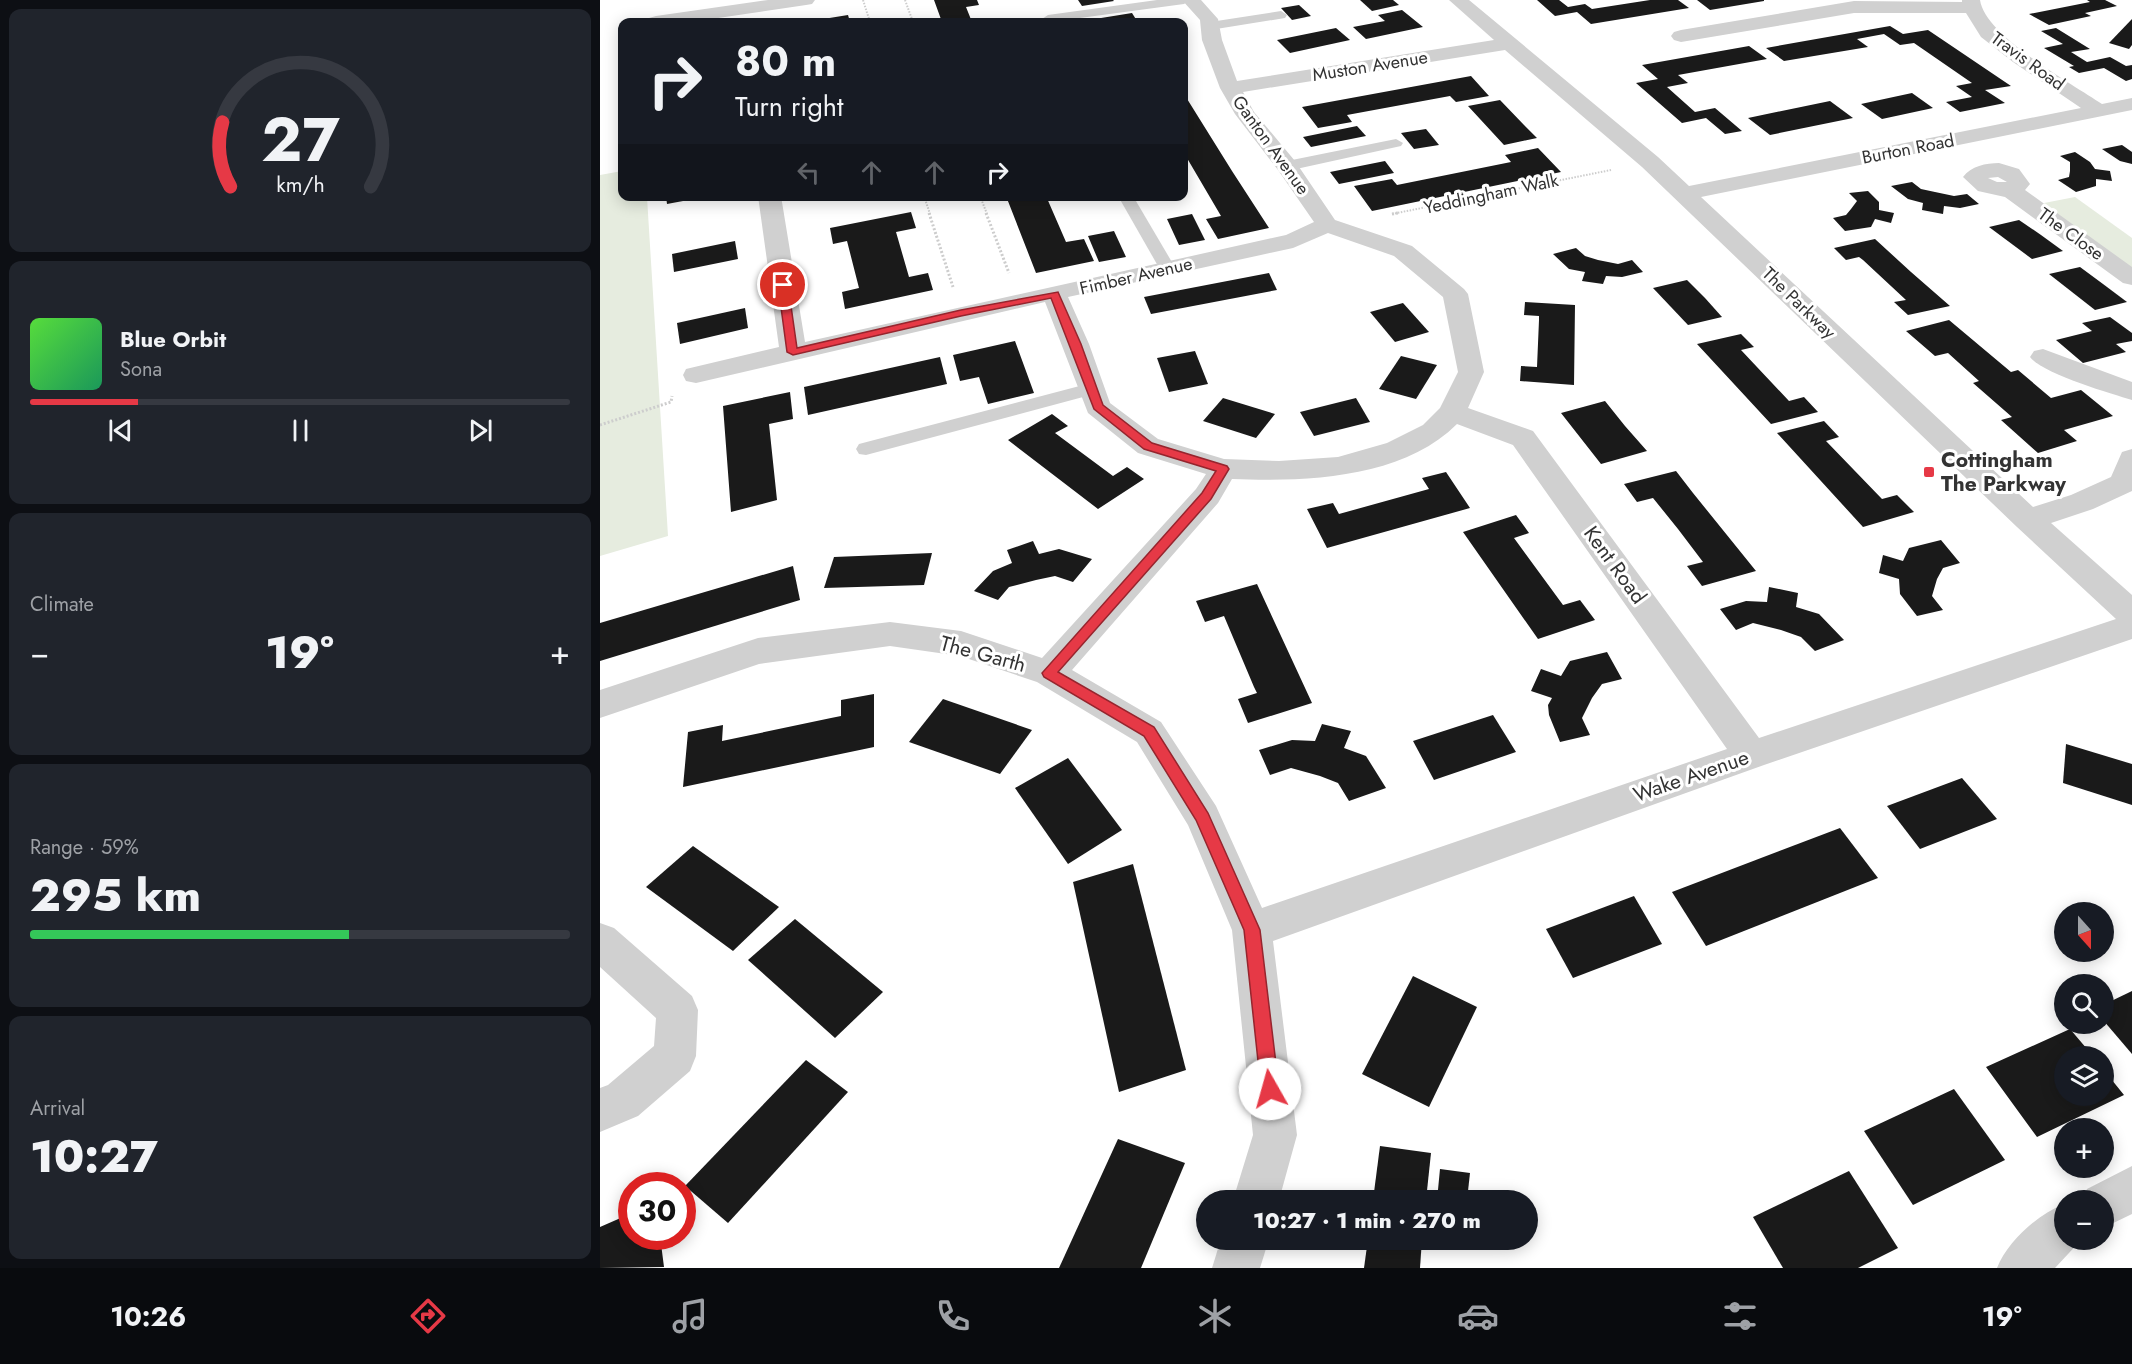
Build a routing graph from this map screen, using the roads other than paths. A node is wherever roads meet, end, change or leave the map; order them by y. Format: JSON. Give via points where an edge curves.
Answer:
{"nodes":[{"id":1,"x":650,"y":0,"type":"edge"},
{"id":2,"x":806,"y":0,"type":"edge"},
{"id":3,"x":1184,"y":0,"type":"edge"},
{"id":4,"x":1191,"y":0,"type":"edge"},
{"id":5,"x":1458,"y":0,"type":"edge"},
{"id":6,"x":1971,"y":4,"type":"edge"},
{"id":7,"x":1281,"y":15,"type":"dead end"},
{"id":8,"x":743,"y":16,"type":"edge"},
{"id":9,"x":1687,"y":17,"type":"dead end"},
{"id":10,"x":653,"y":18,"type":"edge"},
{"id":11,"x":713,"y":18,"type":"edge"},
{"id":12,"x":1055,"y":18,"type":"edge"},
{"id":13,"x":1210,"y":26,"type":"junction"},
{"id":14,"x":1707,"y":31,"type":"junction"},
{"id":15,"x":1681,"y":36,"type":"dead end"},
{"id":16,"x":1511,"y":43,"type":"junction"},
{"id":17,"x":1230,"y":88,"type":"junction"},
{"id":18,"x":2132,"y":104,"type":"edge"},
{"id":19,"x":2099,"y":111,"type":"junction"},
{"id":20,"x":1396,"y":143,"type":"dead end"},
{"id":21,"x":1287,"y":166,"type":"junction"},
{"id":22,"x":2010,"y":190,"type":"dead end"},
{"id":23,"x":1684,"y":194,"type":"junction"},
{"id":24,"x":771,"y":201,"type":"edge"},
{"id":25,"x":1128,"y":201,"type":"edge"},
{"id":26,"x":1330,"y":226,"type":"junction"},
{"id":27,"x":1168,"y":269,"type":"junction"},
{"id":28,"x":2132,"y":278,"type":"edge"},
{"id":29,"x":1054,"y":294,"type":"junction"},
{"id":30,"x":793,"y":352,"type":"junction"},
{"id":31,"x":2043,"y":357,"type":"dead end"},
{"id":32,"x":696,"y":375,"type":"road end"},
{"id":33,"x":1091,"y":389,"type":"junction"},
{"id":34,"x":2132,"y":391,"type":"edge"},
{"id":35,"x":1452,"y":412,"type":"junction"},
{"id":36,"x":866,"y":449,"type":"dead end"},
{"id":37,"x":1223,"y":469,"type":"junction"},
{"id":38,"x":2129,"y":476,"type":"edge"},
{"id":39,"x":2028,"y":520,"type":"junction"},
{"id":40,"x":2132,"y":614,"type":"edge"},
{"id":41,"x":2132,"y":626,"type":"edge"},
{"id":42,"x":1049,"y":673,"type":"junction"},
{"id":43,"x":600,"y":704,"type":"edge"},
{"id":44,"x":1751,"y":754,"type":"junction"},
{"id":45,"x":1252,"y":930,"type":"junction"},
{"id":46,"x":600,"y":941,"type":"edge"},
{"id":47,"x":600,"y":1110,"type":"edge"},
{"id":48,"x":2132,"y":1189,"type":"edge"},
{"id":49,"x":1259,"y":1190,"type":"edge"},
{"id":50,"x":2114,"y":1199,"type":"edge"},
{"id":51,"x":2054,"y":1237,"type":"edge"},
{"id":52,"x":1242,"y":1250,"type":"edge"},
{"id":53,"x":1236,"y":1268,"type":"edge"},
{"id":54,"x":2021,"y":1268,"type":"edge"}],
"edges":[{"from":1,"to":10,"type":"street"},
{"from":2,"to":8,"type":"street"},
{"from":3,"to":12,"type":"lane"},
{"from":4,"to":13,"type":"street","name":"Ganton Avenue","via":[[1209,19]]},
{"from":5,"to":16,"type":"street","name":"The Parkway"},
{"from":6,"to":14,"type":"street","via":[[1854,7]]},
{"from":6,"to":19,"type":"street","name":"Travis Road","via":[[1988,33]]},
{"from":7,"to":13,"type":"lane"},
{"from":8,"to":11,"type":"street"},
{"from":9,"to":14,"type":"street"},
{"from":13,"to":17,"type":"street","name":"Ganton Avenue"},
{"from":14,"to":15,"type":"street"},
{"from":16,"to":17,"type":"street","name":"Muston Avenue"},
{"from":16,"to":23,"type":"street","name":"The Parkway"},
{"from":17,"to":21,"type":"street","name":"Ganton Avenue","via":[[1245,114]]},
{"from":18,"to":19,"type":"street","name":"Burton Road"},
{"from":19,"to":23,"type":"street","name":"Burton Road"},
{"from":20,"to":21,"type":"lane"},
{"from":21,"to":26,"type":"street","name":"Ganton Avenue"},
{"from":22,"to":28,"type":"street","name":"The Close"},
{"from":23,"to":39,"type":"street","name":"The Parkway"},
{"from":24,"to":30,"type":"street"},
{"from":25,"to":27,"type":"lane"},
{"from":26,"to":27,"type":"street","name":"Fimber Avenue","via":[[1293,241]]},
{"from":26,"to":35,"type":"street","via":[[1403,251],[1455,294],[1471,372]]},
{"from":27,"to":29,"type":"street","name":"Fimber Avenue"},
{"from":29,"to":30,"type":"street","name":"Fimber Avenue"},
{"from":29,"to":33,"type":"street"},
{"from":30,"to":32,"type":"street","name":"Fimber Avenue"},
{"from":31,"to":34,"type":"street"},
{"from":33,"to":36,"type":"lane"},
{"from":33,"to":37,"type":"street","via":[[1098,407],[1148,446]]},
{"from":35,"to":37,"type":"street","via":[[1433,431],[1397,450],[1338,467]]},
{"from":35,"to":44,"type":"street","name":"Kent Road","via":[[1523,438]]},
{"from":37,"to":42,"type":"street","via":[[1207,496]]},
{"from":38,"to":39,"type":"street","via":[[2082,502]]},
{"from":39,"to":40,"type":"street","name":"The Parkway"},
{"from":41,"to":44,"type":"street","name":"Wake Avenue"},
{"from":42,"to":43,"type":"street","name":"The Garth","via":[[961,644],[891,634],[758,651]]},
{"from":42,"to":45,"type":"street","name":"The Garth","via":[[1149,732],[1203,817]]},
{"from":44,"to":45,"type":"street","name":"Wake Avenue"},
{"from":45,"to":49,"type":"street","name":"The Garth","via":[[1275,1135]]},
{"from":46,"to":47,"type":"street","via":[[677,1010],[675,1056],[623,1101]]},
{"from":48,"to":50,"type":"street"},
{"from":51,"to":54,"type":"street"},
{"from":52,"to":53,"type":"street"}]}
